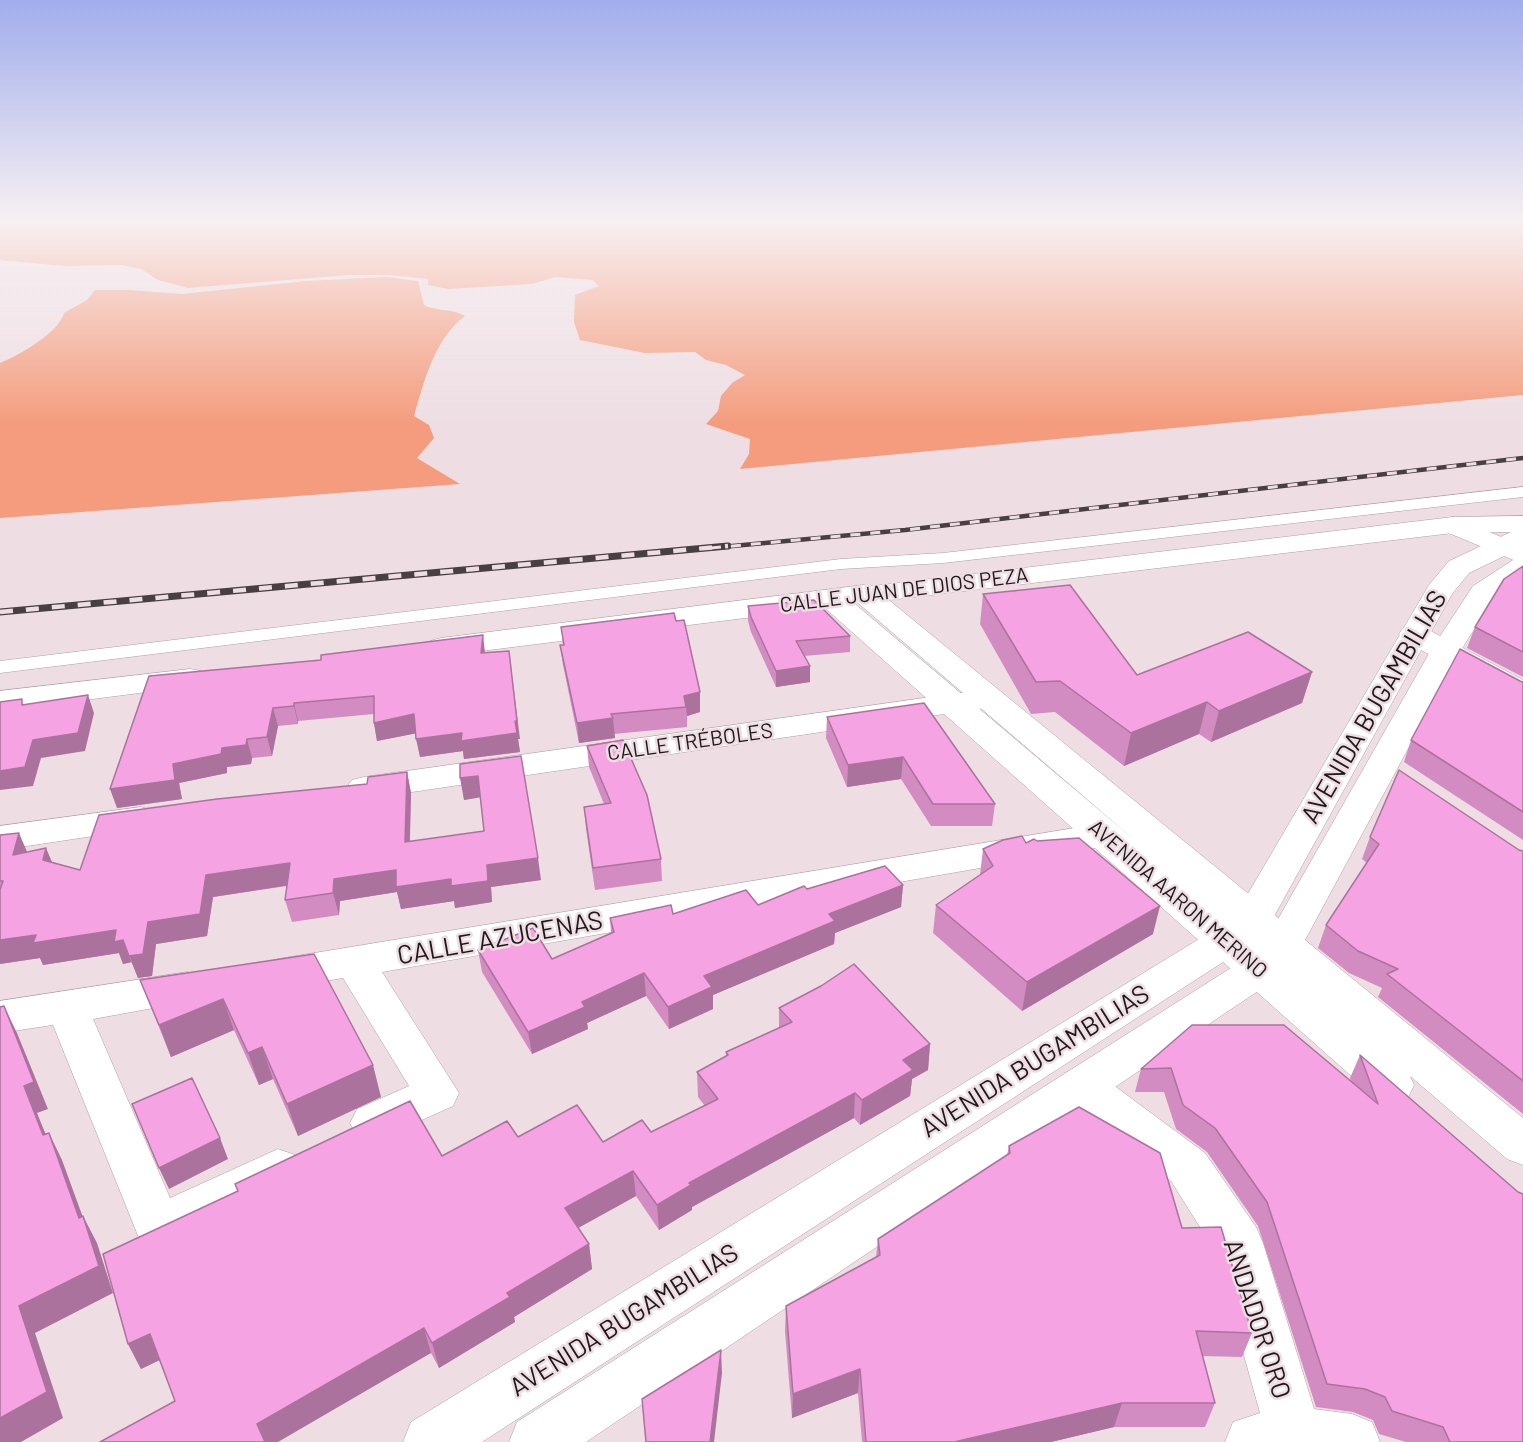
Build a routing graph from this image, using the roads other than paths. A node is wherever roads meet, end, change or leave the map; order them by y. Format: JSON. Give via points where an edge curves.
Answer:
{"nodes":[{"id":1,"x":1523,"y":492,"type":"edge"},
{"id":2,"x":1518,"y":546,"type":"edge"},
{"id":3,"x":848,"y":596,"type":"junction"},
{"id":4,"x":1430,"y":642,"type":"junction"},
{"id":5,"x":416,"y":650,"type":"edge"},
{"id":6,"x":0,"y":666,"type":"edge"},
{"id":7,"x":214,"y":675,"type":"edge"},
{"id":8,"x":1523,"y":693,"type":"edge"},
{"id":9,"x":0,"y":701,"type":"edge"},
{"id":10,"x":972,"y":702,"type":"junction"},
{"id":11,"x":330,"y":792,"type":"edge"},
{"id":12,"x":177,"y":814,"type":"edge"},
{"id":13,"x":1105,"y":835,"type":"junction"},
{"id":14,"x":0,"y":838,"type":"edge"},
{"id":15,"x":1255,"y":943,"type":"junction"},
{"id":16,"x":355,"y":963,"type":"junction"},
{"id":17,"x":67,"y":1006,"type":"junction"},
{"id":18,"x":0,"y":1017,"type":"edge"},
{"id":19,"x":1082,"y":1086,"type":"junction"},
{"id":20,"x":1418,"y":1107,"type":"edge"},
{"id":21,"x":1523,"y":1145,"type":"edge"},
{"id":22,"x":1274,"y":1439,"type":"edge"},
{"id":23,"x":431,"y":1442,"type":"edge"},
{"id":24,"x":537,"y":1442,"type":"edge"},
{"id":25,"x":1352,"y":1442,"type":"edge"}],
"edges":[{"from":1,"to":6,"type":"lane","via":[[944,558],[829,566]]},
{"from":2,"to":3,"type":"main road","name":"CALLE JUAN DE DIOS PEZA","via":[[1453,525]]},
{"from":2,"to":4,"type":"main road","name":"AVENIDA BUGAMBILIAS","via":[[1484,592]]},
{"from":3,"to":5,"type":"main road","name":"CALLE JUAN DE DIOS PEZA"},
{"from":3,"to":10,"type":"main road","name":"AVENIDA AARON MERINO"},
{"from":4,"to":8,"type":"main road"},
{"from":4,"to":15,"type":"main road","name":"AVENIDA BUGAMBILIAS"},
{"from":4,"to":15,"type":"main road","name":"AVENIDA BUGAMBILIAS","via":[[1396,776]]},
{"from":7,"to":9,"type":"main road"},
{"from":10,"to":11,"type":"main road","name":"CALLE TRÉBOLES"},
{"from":10,"to":13,"type":"main road","name":"AVENIDA AARON MERINO"},
{"from":10,"to":15,"type":"main road","name":"AVENIDA AARON MERINO"},
{"from":12,"to":14,"type":"main road"},
{"from":13,"to":15,"type":"main road","name":"AVENIDA AARON MERINO"},
{"from":13,"to":16,"type":"main road","name":"CALLE AZUCENAS"},
{"from":15,"to":19,"type":"main road","name":"AVENIDA BUGAMBILIAS"},
{"from":15,"to":20,"type":"main road","name":"AVENIDA AARON MERINO"},
{"from":15,"to":21,"type":"main road","name":"AVENIDA AARON MERINO"},
{"from":15,"to":23,"type":"main road","name":"AVENIDA BUGAMBILIAS"},
{"from":16,"to":17,"type":"main road","name":"CALLE AZUCENAS"},
{"from":16,"to":17,"type":"main road","via":[[436,1093],[158,1227]]},
{"from":17,"to":18,"type":"main road","name":"CALLE AZUCENAS"},
{"from":19,"to":22,"type":"main road","name":"ANDADOR ORO","via":[[1188,1167],[1238,1243]]},
{"from":19,"to":24,"type":"main road","name":"AVENIDA BUGAMBILIAS"},
{"from":22,"to":25,"type":"main road"}]}
